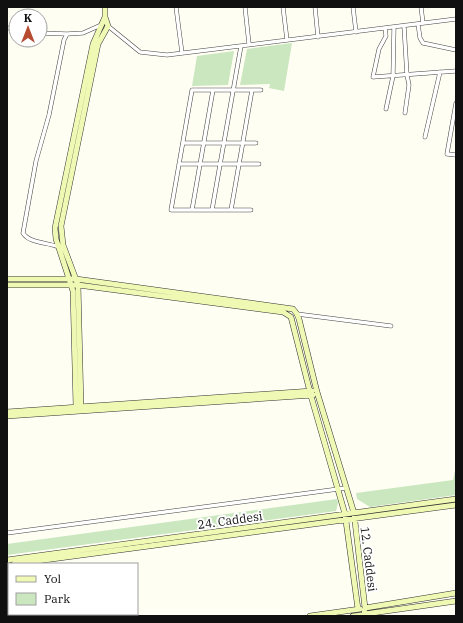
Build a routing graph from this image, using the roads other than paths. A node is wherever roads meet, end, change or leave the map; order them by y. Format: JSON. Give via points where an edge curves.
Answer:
{"nodes":[{"id":1,"x":105,"y":7,"type":"edge"},
{"id":2,"x":176,"y":7,"type":"edge"},
{"id":3,"x":245,"y":7,"type":"edge"},
{"id":4,"x":283,"y":7,"type":"edge"},
{"id":5,"x":315,"y":7,"type":"edge"},
{"id":6,"x":353,"y":7,"type":"edge"},
{"id":7,"x":421,"y":7,"type":"edge"},
{"id":8,"x":105,"y":17,"type":"junction"},
{"id":9,"x":456,"y":19,"type":"edge"},
{"id":10,"x":423,"y":23,"type":"junction"},
{"id":11,"x":418,"y":24,"type":"junction"},
{"id":12,"x":101,"y":25,"type":"junction"},
{"id":13,"x":108,"y":26,"type":"junction"},
{"id":14,"x":404,"y":26,"type":"junction"},
{"id":15,"x":394,"y":27,"type":"junction"},
{"id":16,"x":385,"y":28,"type":"junction"},
{"id":17,"x":356,"y":32,"type":"junction"},
{"id":18,"x":48,"y":33,"type":"edge"},
{"id":19,"x":67,"y":34,"type":"junction"},
{"id":20,"x":318,"y":36,"type":"junction"},
{"id":21,"x":287,"y":40,"type":"junction"},
{"id":22,"x":249,"y":44,"type":"junction"},
{"id":23,"x":241,"y":46,"type":"junction"},
{"id":24,"x":456,"y":50,"type":"edge"},
{"id":25,"x":182,"y":53,"type":"junction"},
{"id":26,"x":456,"y":71,"type":"edge"},
{"id":27,"x":440,"y":72,"type":"junction"},
{"id":28,"x":407,"y":75,"type":"junction"},
{"id":29,"x":393,"y":76,"type":"junction"},
{"id":30,"x":213,"y":90,"type":"junction"},
{"id":31,"x":233,"y":90,"type":"junction"},
{"id":32,"x":252,"y":90,"type":"junction"},
{"id":33,"x":261,"y":90,"type":"dead end"},
{"id":34,"x":456,"y":103,"type":"edge"},
{"id":35,"x":386,"y":109,"type":"dead end"},
{"id":36,"x":405,"y":114,"type":"dead end"},
{"id":37,"x":454,"y":127,"type":"edge"},
{"id":38,"x":425,"y":137,"type":"dead end"},
{"id":39,"x":183,"y":143,"type":"junction"},
{"id":40,"x":204,"y":143,"type":"junction"},
{"id":41,"x":224,"y":143,"type":"junction"},
{"id":42,"x":242,"y":143,"type":"junction"},
{"id":43,"x":256,"y":143,"type":"dead end"},
{"id":44,"x":456,"y":155,"type":"edge"},
{"id":45,"x":179,"y":164,"type":"junction"},
{"id":46,"x":200,"y":164,"type":"junction"},
{"id":47,"x":220,"y":164,"type":"junction"},
{"id":48,"x":239,"y":164,"type":"junction"},
{"id":49,"x":259,"y":164,"type":"dead end"},
{"id":50,"x":192,"y":210,"type":"junction"},
{"id":51,"x":212,"y":210,"type":"junction"},
{"id":52,"x":231,"y":210,"type":"junction"},
{"id":53,"x":251,"y":210,"type":"dead end"},
{"id":54,"x":58,"y":247,"type":"junction"},
{"id":55,"x":7,"y":279,"type":"edge"},
{"id":56,"x":68,"y":279,"type":"junction"},
{"id":57,"x":76,"y":279,"type":"junction"},
{"id":58,"x":7,"y":285,"type":"edge"},
{"id":59,"x":72,"y":285,"type":"junction"},
{"id":60,"x":78,"y":285,"type":"junction"},
{"id":61,"x":297,"y":314,"type":"junction"},
{"id":62,"x":391,"y":326,"type":"dead end"},
{"id":63,"x":316,"y":392,"type":"junction"},
{"id":64,"x":310,"y":393,"type":"junction"},
{"id":65,"x":79,"y":408,"type":"junction"},
{"id":66,"x":7,"y":412,"type":"edge"},
{"id":67,"x":7,"y":416,"type":"edge"},
{"id":68,"x":346,"y":488,"type":"junction"},
{"id":69,"x":339,"y":489,"type":"junction"},
{"id":70,"x":456,"y":499,"type":"edge"},
{"id":71,"x":456,"y":504,"type":"edge"},
{"id":72,"x":354,"y":516,"type":"junction"},
{"id":73,"x":345,"y":517,"type":"junction"},
{"id":74,"x":7,"y":533,"type":"edge"},
{"id":75,"x":7,"y":560,"type":"edge"},
{"id":76,"x":21,"y":563,"type":"edge"},
{"id":77,"x":456,"y":593,"type":"edge"},
{"id":78,"x":456,"y":601,"type":"edge"},
{"id":79,"x":362,"y":613,"type":"edge"},
{"id":80,"x":376,"y":614,"type":"edge"},
{"id":81,"x":310,"y":616,"type":"edge"},
{"id":82,"x":353,"y":616,"type":"edge"}],
"edges":[{"from":1,"to":8,"type":"street"},
{"from":2,"to":25,"type":"street"},
{"from":3,"to":22,"type":"street"},
{"from":4,"to":21,"type":"street"},
{"from":5,"to":20,"type":"street"},
{"from":6,"to":17,"type":"street"},
{"from":7,"to":10,"type":"street"},
{"from":8,"to":12,"type":"street"},
{"from":8,"to":13,"type":"street"},
{"from":9,"to":10,"type":"street"},
{"from":10,"to":11,"type":"street"},
{"from":11,"to":14,"type":"street"},
{"from":11,"to":24,"type":"street","via":[[423,43]]},
{"from":12,"to":19,"type":"street","via":[[83,33]]},
{"from":12,"to":54,"type":"street","via":[[92,44],[55,224]]},
{"from":13,"to":25,"type":"street","via":[[142,53]]},
{"from":13,"to":57,"type":"street","via":[[98,44],[61,223],[62,242]]},
{"from":14,"to":15,"type":"street"},
{"from":14,"to":28,"type":"street"},
{"from":15,"to":16,"type":"street"},
{"from":15,"to":29,"type":"street"},
{"from":16,"to":17,"type":"street"},
{"from":16,"to":29,"type":"street","via":[[386,36],[379,49],[373,77]]},
{"from":17,"to":20,"type":"street"},
{"from":18,"to":19,"type":"street"},
{"from":19,"to":54,"type":"street","via":[[62,44],[50,116],[36,161],[23,230],[28,238]]},
{"from":20,"to":21,"type":"street"},
{"from":21,"to":22,"type":"street"},
{"from":22,"to":23,"type":"street"},
{"from":23,"to":25,"type":"street"},
{"from":23,"to":31,"type":"street"},
{"from":26,"to":27,"type":"street"},
{"from":27,"to":28,"type":"street"},
{"from":27,"to":38,"type":"street"},
{"from":28,"to":29,"type":"street"},
{"from":28,"to":36,"type":"street","via":[[409,85]]},
{"from":29,"to":35,"type":"street"},
{"from":30,"to":31,"type":"street"},
{"from":30,"to":39,"type":"street","via":[[192,90]]},
{"from":30,"to":40,"type":"street"},
{"from":31,"to":32,"type":"street"},
{"from":31,"to":41,"type":"street"},
{"from":32,"to":33,"type":"street"},
{"from":32,"to":42,"type":"street"},
{"from":34,"to":37,"type":"street"},
{"from":37,"to":44,"type":"street","via":[[447,154]]},
{"from":39,"to":40,"type":"street"},
{"from":39,"to":45,"type":"street"},
{"from":40,"to":41,"type":"street"},
{"from":40,"to":46,"type":"street"},
{"from":41,"to":42,"type":"street"},
{"from":41,"to":47,"type":"street"},
{"from":42,"to":43,"type":"street"},
{"from":42,"to":48,"type":"street"},
{"from":45,"to":46,"type":"street"},
{"from":45,"to":50,"type":"street","via":[[171,210]]},
{"from":46,"to":47,"type":"street"},
{"from":46,"to":50,"type":"street"},
{"from":47,"to":48,"type":"street"},
{"from":47,"to":51,"type":"street"},
{"from":48,"to":49,"type":"street"},
{"from":48,"to":52,"type":"street"},
{"from":50,"to":51,"type":"street"},
{"from":51,"to":52,"type":"street"},
{"from":52,"to":53,"type":"street"},
{"from":54,"to":56,"type":"street"},
{"from":55,"to":56,"type":"street"},
{"from":56,"to":57,"type":"street"},
{"from":56,"to":59,"type":"street"},
{"from":57,"to":60,"type":"street"},
{"from":57,"to":61,"type":"street","via":[[288,308]]},
{"from":58,"to":59,"type":"street","name":"12. Caddesi"},
{"from":59,"to":60,"type":"street","name":"12. Caddesi"},
{"from":59,"to":65,"type":"street"},
{"from":60,"to":64,"type":"street","name":"12. Caddesi","via":[[287,314],[294,321]]},
{"from":60,"to":65,"type":"street"},
{"from":61,"to":62,"type":"street"},
{"from":61,"to":63,"type":"street","name":"12. Caddesi"},
{"from":63,"to":64,"type":"street"},
{"from":63,"to":68,"type":"street","name":"12. Caddesi"},
{"from":64,"to":65,"type":"street"},
{"from":64,"to":69,"type":"street","name":"12. Caddesi"},
{"from":65,"to":66,"type":"street"},
{"from":65,"to":67,"type":"street"},
{"from":68,"to":69,"type":"street"},
{"from":68,"to":72,"type":"street","name":"12. Caddesi"},
{"from":69,"to":73,"type":"street","name":"12. Caddesi"},
{"from":69,"to":74,"type":"street"},
{"from":70,"to":72,"type":"street","name":"24. Caddesi"},
{"from":71,"to":72,"type":"street","name":"24. Caddesi"},
{"from":72,"to":73,"type":"street","name":"24. Caddesi"},
{"from":72,"to":79,"type":"street","name":"12. Caddesi"},
{"from":73,"to":75,"type":"street","name":"24. Caddesi"},
{"from":73,"to":76,"type":"street","name":"24. Caddesi"},
{"from":73,"to":79,"type":"street","name":"12. Caddesi"},
{"from":77,"to":79,"type":"street"},
{"from":78,"to":80,"type":"street"},
{"from":79,"to":80,"type":"street"},
{"from":79,"to":81,"type":"street"},
{"from":79,"to":82,"type":"street"}]}
